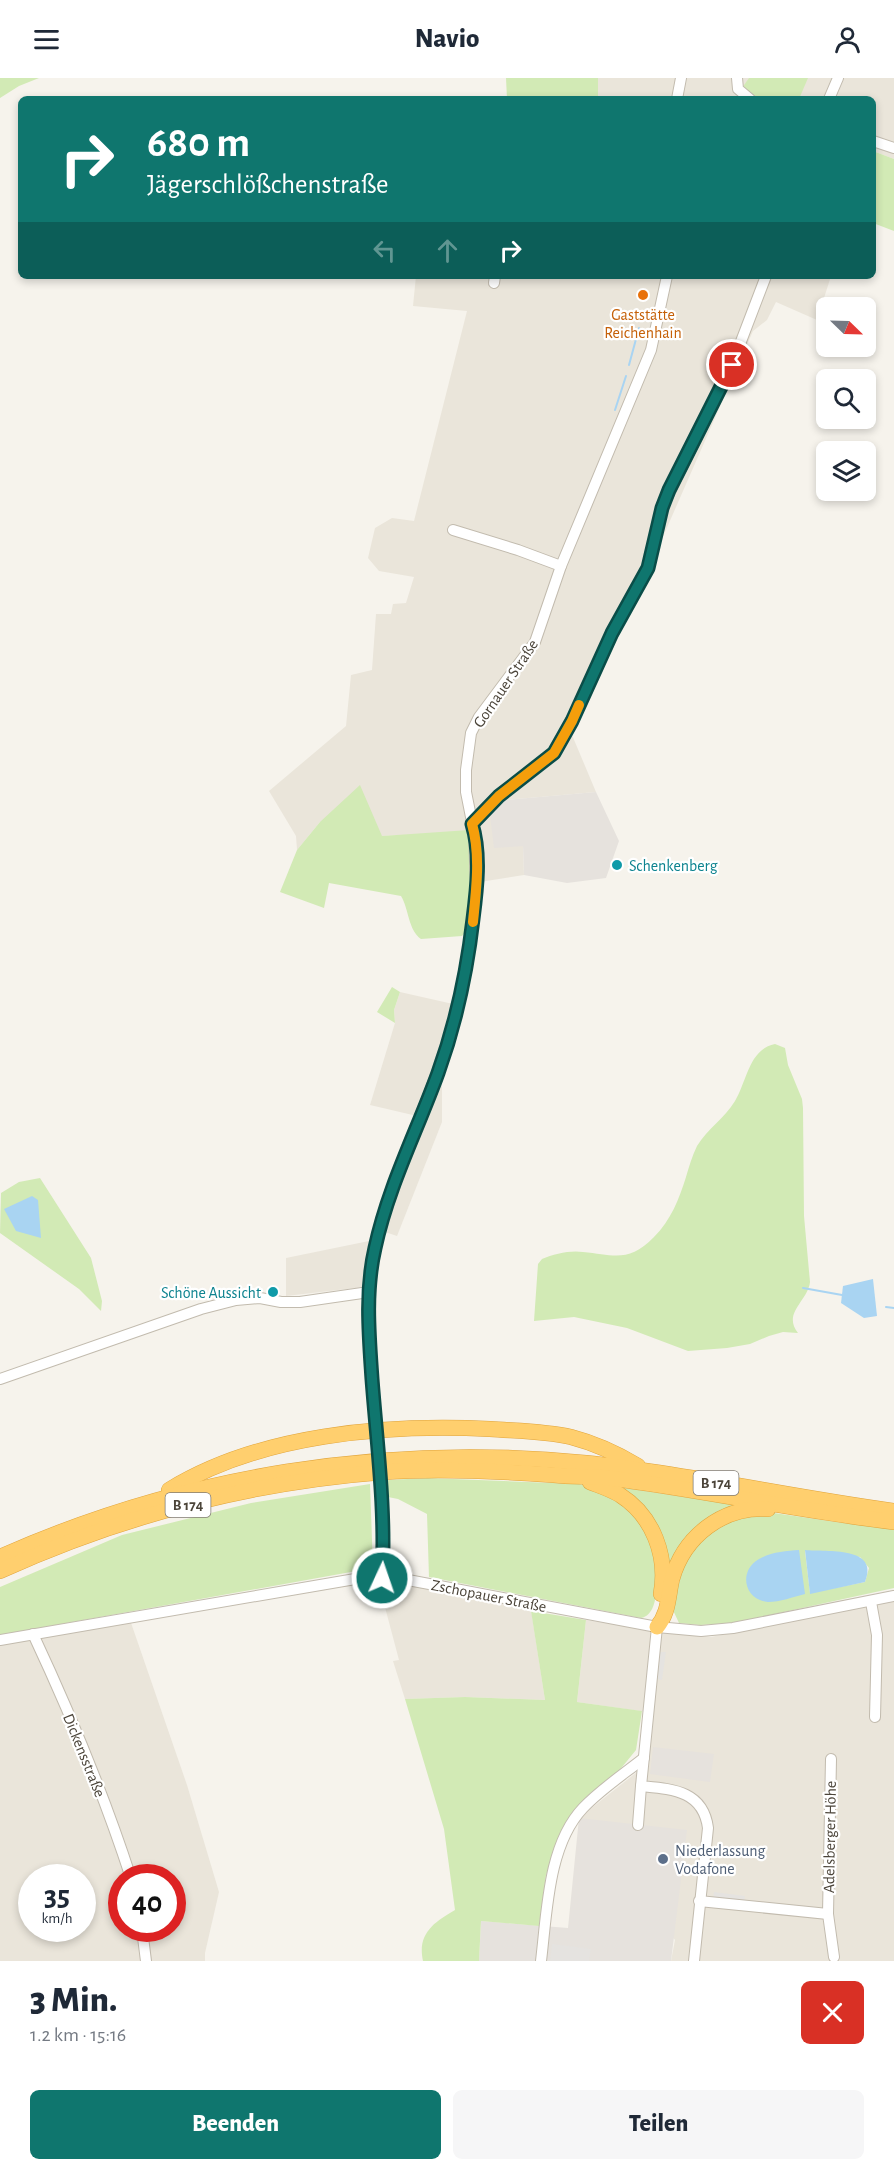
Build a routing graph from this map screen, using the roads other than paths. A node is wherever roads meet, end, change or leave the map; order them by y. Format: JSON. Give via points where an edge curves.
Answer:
{"nodes":[{"id":1,"x":681,"y":78,"type":"edge"},
{"id":2,"x":737,"y":78,"type":"edge"},
{"id":3,"x":838,"y":78,"type":"edge"},
{"id":4,"x":678,"y":96,"type":"edge"},
{"id":5,"x":746,"y":96,"type":"edge"},
{"id":6,"x":831,"y":96,"type":"edge"},
{"id":7,"x":876,"y":142,"type":"edge"},
{"id":8,"x":894,"y":148,"type":"edge"},
{"id":9,"x":666,"y":279,"type":"edge"},
{"id":10,"x":765,"y":279,"type":"edge"},
{"id":11,"x":453,"y":530,"type":"dead end"},
{"id":12,"x":561,"y":566,"type":"junction"},
{"id":13,"x":472,"y":824,"type":"junction"},
{"id":14,"x":369,"y":1292,"type":"junction"},
{"id":15,"x":0,"y":1379,"type":"edge"},
{"id":16,"x":376,"y":1430,"type":"junction"},
{"id":17,"x":645,"y":1471,"type":"junction"},
{"id":18,"x":579,"y":1477,"type":"junction"},
{"id":19,"x":150,"y":1502,"type":"junction"},
{"id":20,"x":785,"y":1507,"type":"junction"},
{"id":21,"x":894,"y":1511,"type":"edge"},
{"id":22,"x":894,"y":1522,"type":"edge"},
{"id":23,"x":0,"y":1557,"type":"edge"},
{"id":24,"x":0,"y":1571,"type":"edge"},
{"id":25,"x":382,"y":1578,"type":"junction"},
{"id":26,"x":894,"y":1596,"type":"edge"},
{"id":27,"x":871,"y":1602,"type":"junction"},
{"id":28,"x":657,"y":1626,"type":"junction"},
{"id":29,"x":33,"y":1634,"type":"junction"},
{"id":30,"x":0,"y":1640,"type":"edge"},
{"id":31,"x":875,"y":1716,"type":"dead end"},
{"id":32,"x":644,"y":1758,"type":"junction"},
{"id":33,"x":831,"y":1760,"type":"dead end"},
{"id":34,"x":641,"y":1785,"type":"junction"},
{"id":35,"x":638,"y":1825,"type":"dead end"},
{"id":36,"x":126,"y":1864,"type":"edge"},
{"id":37,"x":699,"y":1901,"type":"junction"},
{"id":38,"x":828,"y":1914,"type":"junction"},
{"id":39,"x":144,"y":1942,"type":"edge"},
{"id":40,"x":834,"y":1957,"type":"dead end"},
{"id":41,"x":146,"y":1961,"type":"edge"},
{"id":42,"x":540,"y":1961,"type":"edge"},
{"id":43,"x":694,"y":1961,"type":"edge"}],
"edges":[{"from":1,"to":4,"type":"street"},
{"from":2,"to":5,"type":"street","via":[[738,89]]},
{"from":3,"to":6,"type":"street"},
{"from":7,"to":8,"type":"street"},
{"from":9,"to":12,"type":"street","name":"Gornauer Straße","via":[[642,376]]},
{"from":10,"to":13,"type":"street","via":[[732,365],[662,508],[648,568],[612,633],[572,721],[554,753],[499,796]]},
{"from":11,"to":12,"type":"street"},
{"from":12,"to":13,"type":"street","name":"Gornauer Straße","via":[[535,642],[471,733],[466,770]]},
{"from":13,"to":14,"type":"street","name":"Gornauer Straße","via":[[476,891],[466,967],[451,1036],[382,1217]]},
{"from":14,"to":15,"type":"street","via":[[300,1302],[236,1300]]},
{"from":14,"to":16,"type":"street","name":"Gornauer Straße"},
{"from":16,"to":17,"type":"highway","via":[[476,1429],[562,1435],[596,1445]]},
{"from":16,"to":19,"type":"highway","via":[[295,1443],[234,1459]]},
{"from":16,"to":25,"type":"street","name":"Gornauer Straße","bridge":true,"via":[[384,1542]]},
{"from":17,"to":19,"type":"highway","number":"B 174","via":[[515,1458],[404,1459],[285,1472]]},
{"from":17,"to":21,"type":"highway","number":"B 174"},
{"from":18,"to":20,"type":"highway","number":"B 174","via":[[675,1487]]},
{"from":18,"to":24,"type":"highway","number":"B 174","via":[[435,1470],[293,1483],[205,1500],[137,1519]]},
{"from":18,"to":28,"type":"highway","via":[[625,1499],[653,1532],[663,1570]]},
{"from":19,"to":23,"type":"highway","number":"B 174"},
{"from":20,"to":22,"type":"highway","number":"B 174"},
{"from":20,"to":28,"type":"highway","via":[[741,1511],[703,1530],[679,1561],[665,1617]]},
{"from":25,"to":28,"type":"street","name":"Zschopauer Straße"},
{"from":25,"to":29,"type":"street","name":"Zschopauer Straße","via":[[328,1583]]},
{"from":26,"to":27,"type":"street","name":"Zschopauer Straße"},
{"from":27,"to":28,"type":"street","name":"Zschopauer Straße","via":[[714,1630]]},
{"from":27,"to":31,"type":"street","via":[[877,1635]]},
{"from":28,"to":32,"type":"street"},
{"from":29,"to":30,"type":"street","name":"Zschopauer Straße"},
{"from":29,"to":36,"type":"street","name":"Dickensstraße","via":[[61,1694]]},
{"from":32,"to":34,"type":"street"},
{"from":32,"to":42,"type":"street","via":[[584,1808],[562,1840],[553,1870]]},
{"from":33,"to":38,"type":"street","name":"Adelsberger Höhe"},
{"from":34,"to":35,"type":"street"},
{"from":34,"to":37,"type":"street","via":[[678,1791],[702,1808],[708,1827]]},
{"from":37,"to":38,"type":"street","name":"Adelsberger Höhe"},
{"from":37,"to":43,"type":"street"},
{"from":38,"to":40,"type":"street","name":"Adelsberger Höhe"},
{"from":39,"to":41,"type":"street"}]}
